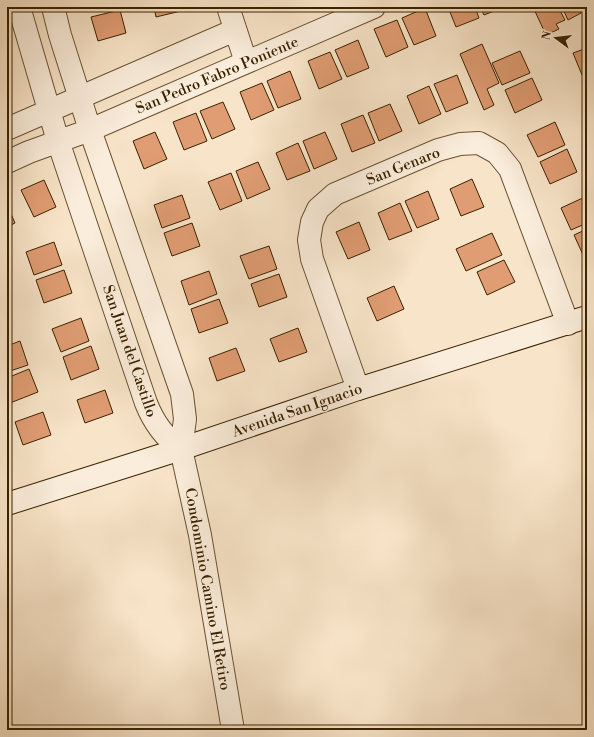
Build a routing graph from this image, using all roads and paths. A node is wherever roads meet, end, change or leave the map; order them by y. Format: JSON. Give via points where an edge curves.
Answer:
{"nodes":[{"id":1,"x":19,"y":7,"type":"edge"},
{"id":2,"x":53,"y":7,"type":"edge"},
{"id":3,"x":228,"y":7,"type":"edge"},
{"id":4,"x":374,"y":7,"type":"edge"},
{"id":5,"x":235,"y":30,"type":"junction"},
{"id":6,"x":246,"y":62,"type":"junction"},
{"id":7,"x":80,"y":97,"type":"junction"},
{"id":8,"x":50,"y":111,"type":"junction"},
{"id":9,"x":7,"y":129,"type":"edge"},
{"id":10,"x":90,"y":130,"type":"junction"},
{"id":11,"x":58,"y":141,"type":"junction"},
{"id":12,"x":7,"y":162,"type":"edge"},
{"id":13,"x":118,"y":213,"type":"junction"},
{"id":14,"x":86,"y":223,"type":"junction"},
{"id":15,"x":578,"y":320,"type":"edge"},
{"id":16,"x":358,"y":389,"type":"junction"},
{"id":17,"x":181,"y":449,"type":"junction"},
{"id":18,"x":7,"y":504,"type":"edge"},
{"id":19,"x":233,"y":730,"type":"edge"}],
"edges":[{"from":1,"to":8,"type":"street","name":"San Juan del Castillo"},
{"from":2,"to":7,"type":"street"},
{"from":3,"to":5,"type":"street"},
{"from":4,"to":6,"type":"street","name":"San Pedro Fabro Poniente"},
{"from":5,"to":6,"type":"street"},
{"from":5,"to":7,"type":"street"},
{"from":6,"to":10,"type":"street","name":"San Pedro Fabro Poniente"},
{"from":7,"to":8,"type":"street"},
{"from":7,"to":10,"type":"street"},
{"from":8,"to":9,"type":"street"},
{"from":8,"to":11,"type":"street","name":"San Juan del Castillo"},
{"from":10,"to":11,"type":"street","name":"San Pedro Fabro Poniente"},
{"from":10,"to":13,"type":"street"},
{"from":11,"to":12,"type":"street","name":"San Pedro Fabro Poniente"},
{"from":11,"to":14,"type":"street","name":"San Juan del Castillo"},
{"from":13,"to":14,"type":"street"},
{"from":13,"to":17,"type":"street","via":[[182,394],[185,419]]},
{"from":14,"to":17,"type":"street","name":"San Juan del Castillo","via":[[152,418],[160,431]]},
{"from":15,"to":16,"type":"street","name":"Avenida San Ignacio"},
{"from":15,"to":16,"type":"street","name":"San Genaro","via":[[510,169],[497,153],[479,144],[460,144],[438,150],[335,194],[318,209],[312,222],[309,240],[312,259]]},
{"from":16,"to":17,"type":"street","name":"Avenida San Ignacio"},
{"from":17,"to":18,"type":"street","name":"Avenida San Ignacio"},
{"from":17,"to":19,"type":"street","name":"Condominio Camino El Retiro","via":[[200,535]]}]}
